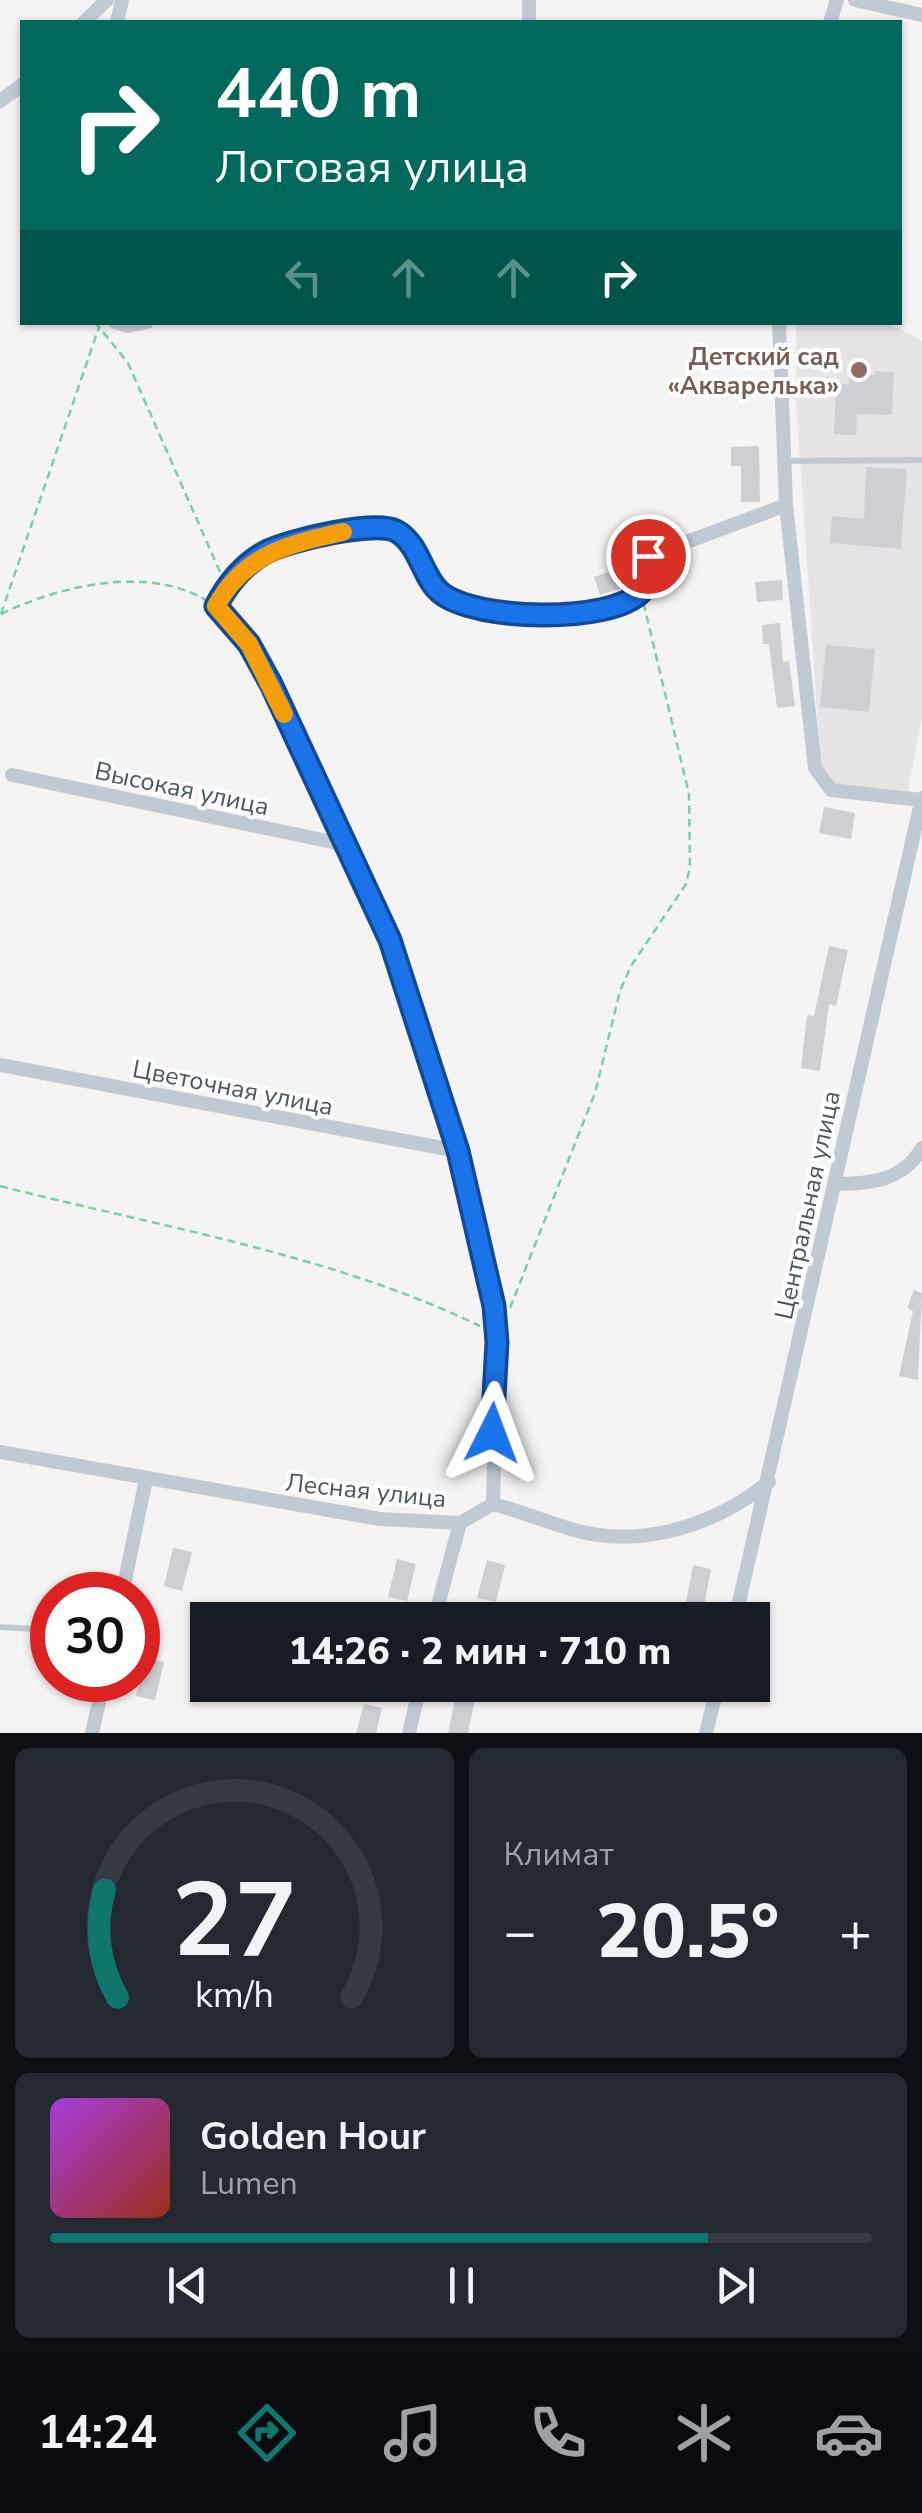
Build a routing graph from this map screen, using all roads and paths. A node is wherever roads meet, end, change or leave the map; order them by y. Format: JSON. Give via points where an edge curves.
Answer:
{"nodes":[{"id":1,"x":107,"y":0,"type":"edge"},
{"id":2,"x":855,"y":0,"type":"edge"},
{"id":3,"x":922,"y":15,"type":"edge"},
{"id":4,"x":86,"y":20,"type":"edge"},
{"id":5,"x":98,"y":325,"type":"edge"},
{"id":6,"x":779,"y":325,"type":"edge"},
{"id":7,"x":99,"y":328,"type":"junction"},
{"id":8,"x":922,"y":460,"type":"edge"},
{"id":9,"x":784,"y":461,"type":"junction"},
{"id":10,"x":786,"y":505,"type":"junction"},
{"id":11,"x":226,"y":587,"type":"junction"},
{"id":12,"x":639,"y":595,"type":"junction"},
{"id":13,"x":216,"y":606,"type":"junction"},
{"id":14,"x":1,"y":614,"type":"edge"},
{"id":15,"x":12,"y":775,"type":"dead end"},
{"id":16,"x":922,"y":799,"type":"edge"},
{"id":17,"x":342,"y":844,"type":"junction"},
{"id":18,"x":0,"y":1065,"type":"edge"},
{"id":19,"x":922,"y":1148,"type":"edge"},
{"id":20,"x":458,"y":1151,"type":"junction"},
{"id":21,"x":834,"y":1184,"type":"junction"},
{"id":22,"x":0,"y":1186,"type":"edge"},
{"id":23,"x":496,"y":1334,"type":"junction"},
{"id":24,"x":0,"y":1452,"type":"edge"},
{"id":25,"x":146,"y":1480,"type":"junction"},
{"id":26,"x":770,"y":1481,"type":"junction"},
{"id":27,"x":493,"y":1504,"type":"junction"},
{"id":28,"x":460,"y":1523,"type":"junction"},
{"id":29,"x":127,"y":1572,"type":"edge"},
{"id":30,"x":439,"y":1602,"type":"edge"},
{"id":31,"x":740,"y":1602,"type":"edge"},
{"id":32,"x":0,"y":1627,"type":"edge"},
{"id":33,"x":30,"y":1629,"type":"edge"},
{"id":34,"x":99,"y":1702,"type":"edge"},
{"id":35,"x":416,"y":1702,"type":"edge"},
{"id":36,"x":714,"y":1702,"type":"edge"},
{"id":37,"x":92,"y":1733,"type":"edge"},
{"id":38,"x":409,"y":1733,"type":"edge"},
{"id":39,"x":706,"y":1733,"type":"edge"}],
"edges":[{"from":1,"to":4,"type":"street"},
{"from":2,"to":3,"type":"street"},
{"from":5,"to":7,"type":"path"},
{"from":6,"to":9,"type":"street","name":"Центральная улица"},
{"from":7,"to":11,"type":"path","via":[[128,363]]},
{"from":7,"to":14,"type":"path"},
{"from":8,"to":9,"type":"lane"},
{"from":9,"to":10,"type":"street","name":"Центральная улица"},
{"from":10,"to":12,"type":"street","via":[[648,556],[638,570]]},
{"from":10,"to":16,"type":"street","name":"Центральная улица","via":[[814,768],[831,790]]},
{"from":11,"to":12,"type":"street","via":[[270,550],[382,528],[404,537],[440,592],[478,609],[553,614]]},
{"from":11,"to":13,"type":"street"},
{"from":12,"to":23,"type":"path","via":[[678,733],[690,810],[690,867],[620,992],[595,1093]]},
{"from":13,"to":14,"type":"path","via":[[184,590],[103,584]]},
{"from":13,"to":17,"type":"street","via":[[257,656]]},
{"from":15,"to":17,"type":"street","name":"Высокая улица"},
{"from":16,"to":21,"type":"street","name":"Центральная улица"},
{"from":17,"to":20,"type":"street","via":[[390,940]]},
{"from":18,"to":20,"type":"street","name":"Цветочная улица"},
{"from":19,"to":21,"type":"street","via":[[910,1169],[890,1178]]},
{"from":20,"to":23,"type":"street","via":[[489,1273]]},
{"from":21,"to":26,"type":"street","name":"Центральная улица"},
{"from":22,"to":23,"type":"path","via":[[329,1269],[415,1296]]},
{"from":23,"to":27,"type":"street"},
{"from":24,"to":25,"type":"street","name":"Лесная улица"},
{"from":25,"to":28,"type":"street","name":"Лесная улица","via":[[323,1512]]},
{"from":25,"to":29,"type":"street"},
{"from":26,"to":27,"type":"street","via":[[722,1513],[660,1533],[576,1530]]},
{"from":26,"to":31,"type":"street","name":"Центральная улица"},
{"from":27,"to":28,"type":"street","name":"Лесная улица"},
{"from":28,"to":30,"type":"street"},
{"from":32,"to":33,"type":"lane"},
{"from":34,"to":37,"type":"street"},
{"from":35,"to":38,"type":"street"},
{"from":36,"to":39,"type":"street"}]}
